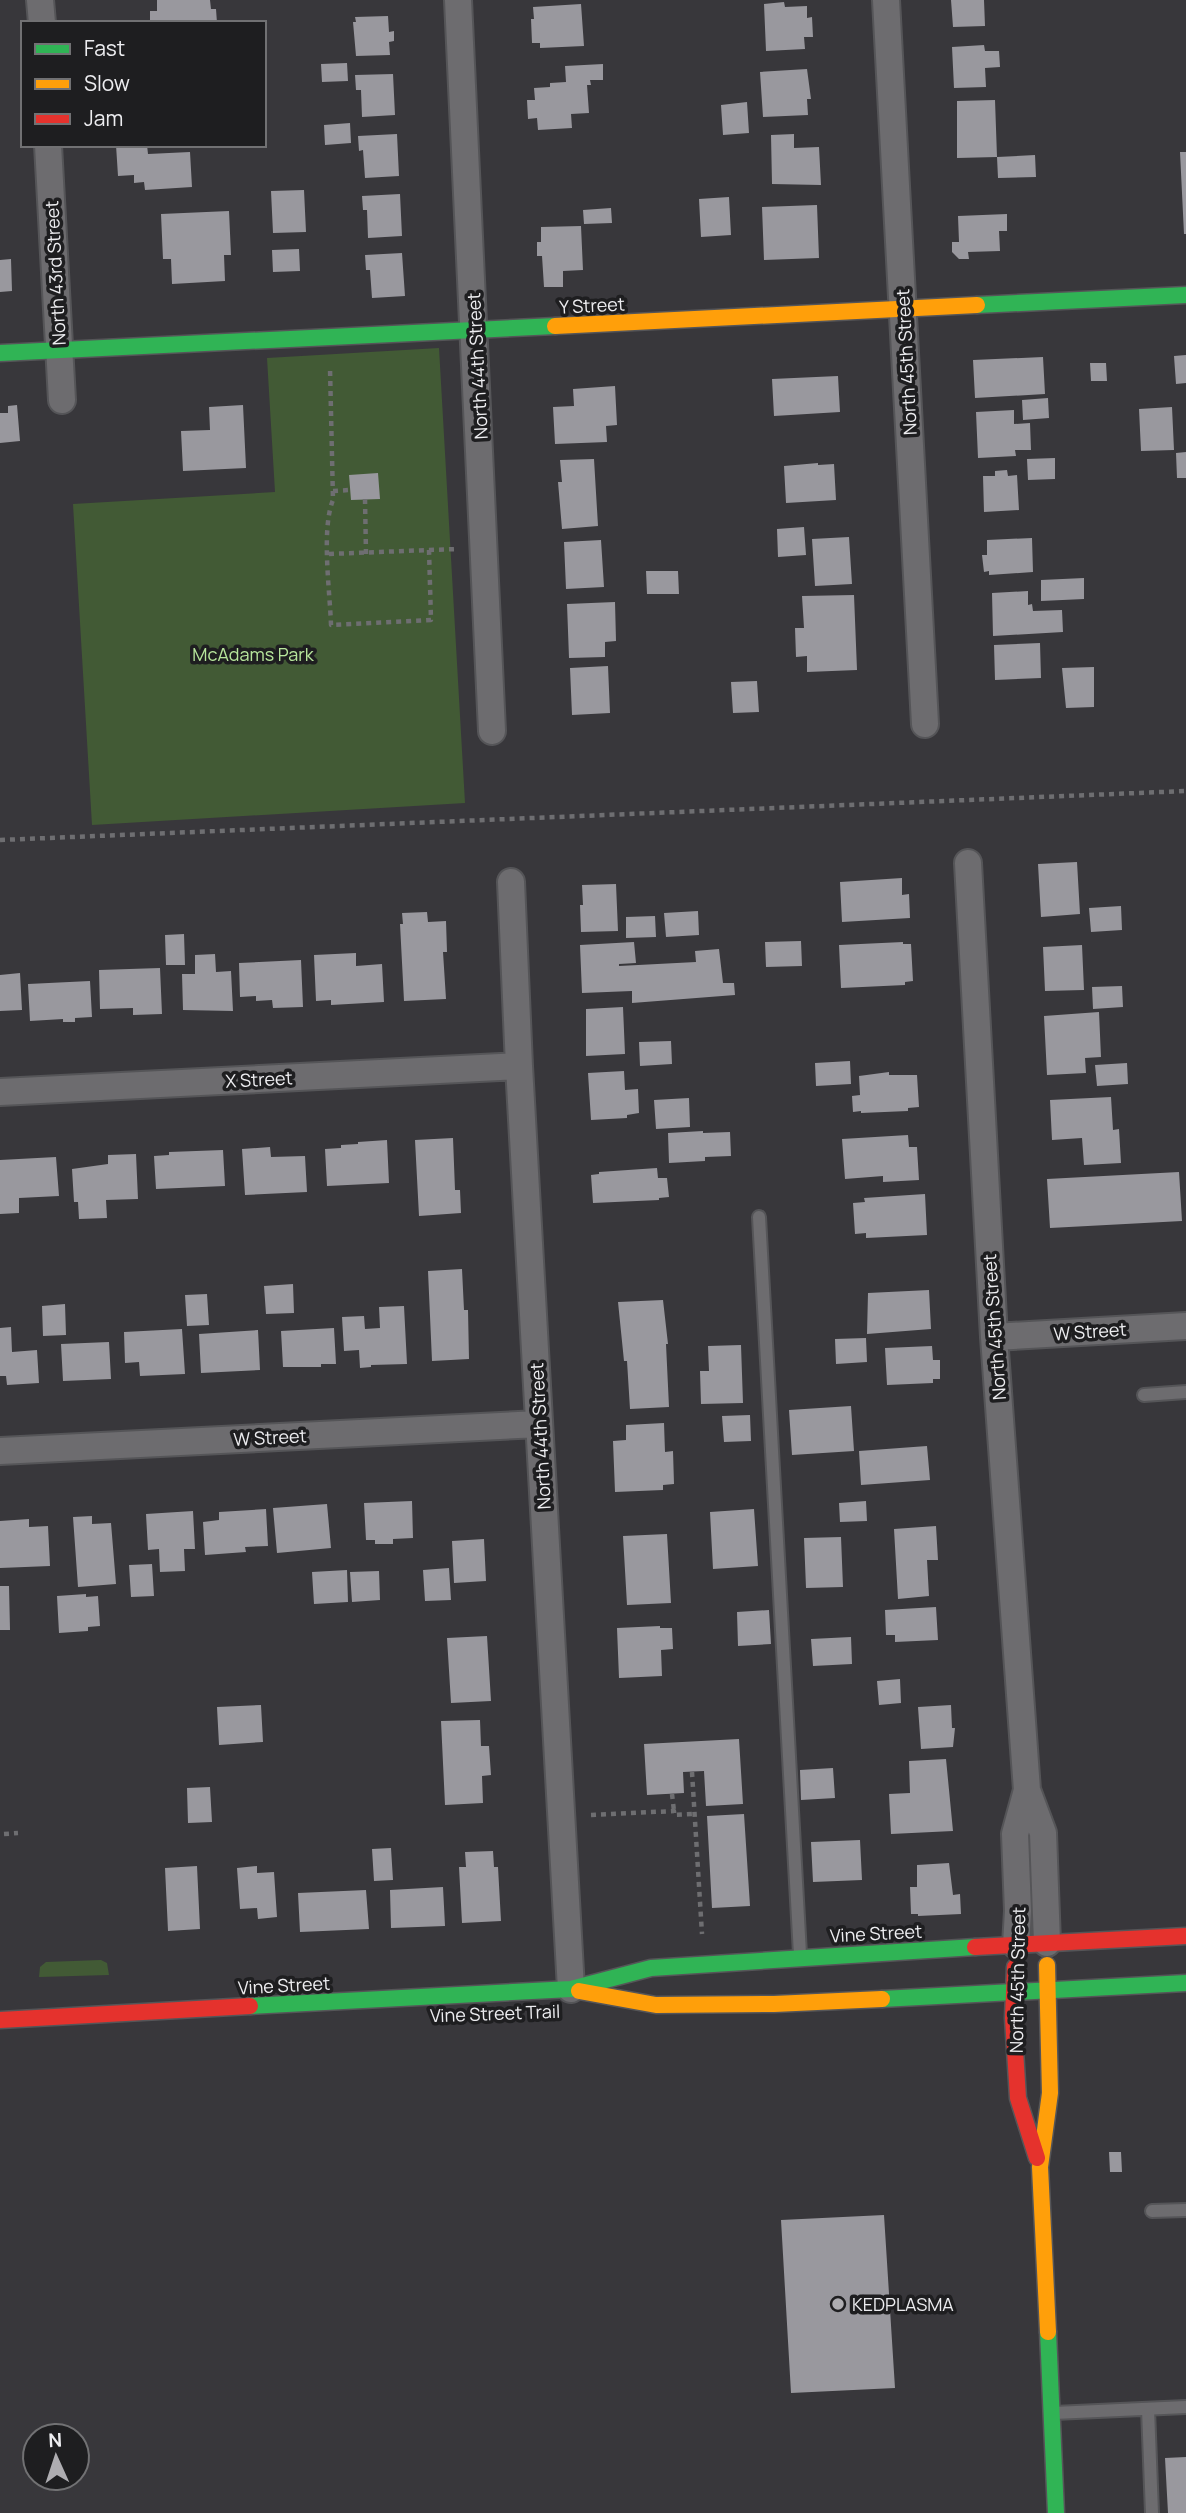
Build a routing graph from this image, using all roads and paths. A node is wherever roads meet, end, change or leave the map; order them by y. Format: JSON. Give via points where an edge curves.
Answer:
{"nodes":[{"id":1,"x":40,"y":0,"type":"edge"},
{"id":2,"x":458,"y":0,"type":"edge"},
{"id":3,"x":886,"y":0,"type":"edge"},
{"id":4,"x":42,"y":21,"type":"edge"},
{"id":5,"x":48,"y":147,"type":"edge"},
{"id":6,"x":1186,"y":295,"type":"edge"},
{"id":7,"x":904,"y":309,"type":"junction"},
{"id":8,"x":475,"y":331,"type":"junction"},
{"id":9,"x":59,"y":351,"type":"junction"},
{"id":10,"x":0,"y":353,"type":"edge"},
{"id":11,"x":330,"y":360,"type":"dead end"},
{"id":12,"x":62,"y":400,"type":"dead end"},
{"id":13,"x":350,"y":489,"type":"dead end"},
{"id":14,"x":333,"y":491,"type":"junction"},
{"id":15,"x":365,"y":499,"type":"dead end"},
{"id":16,"x":467,"y":548,"type":"dead end"},
{"id":17,"x":429,"y":551,"type":"junction"},
{"id":18,"x":328,"y":554,"type":"junction"},
{"id":19,"x":366,"y":554,"type":"junction"},
{"id":20,"x":925,"y":724,"type":"dead end"},
{"id":21,"x":492,"y":731,"type":"dead end"},
{"id":22,"x":1186,"y":792,"type":"edge"},
{"id":23,"x":0,"y":840,"type":"edge"},
{"id":24,"x":968,"y":863,"type":"dead end"},
{"id":25,"x":511,"y":882,"type":"dead end"},
{"id":26,"x":519,"y":1066,"type":"junction"},
{"id":27,"x":0,"y":1092,"type":"edge"},
{"id":28,"x":759,"y":1217,"type":"dead end"},
{"id":29,"x":1186,"y":1326,"type":"edge"},
{"id":30,"x":994,"y":1337,"type":"junction"},
{"id":31,"x":1186,"y":1392,"type":"edge"},
{"id":32,"x":1144,"y":1395,"type":"dead end"},
{"id":33,"x":539,"y":1424,"type":"junction"},
{"id":34,"x":0,"y":1451,"type":"edge"},
{"id":35,"x":692,"y":1772,"type":"dead end"},
{"id":36,"x":1027,"y":1790,"type":"junction"},
{"id":37,"x":672,"y":1794,"type":"dead end"},
{"id":38,"x":674,"y":1811,"type":"junction"},
{"id":39,"x":694,"y":1814,"type":"junction"},
{"id":40,"x":591,"y":1815,"type":"dead end"},
{"id":41,"x":18,"y":1832,"type":"dead end"},
{"id":42,"x":4,"y":1834,"type":"dead end"},
{"id":43,"x":1186,"y":1936,"type":"edge"},
{"id":44,"x":1047,"y":1943,"type":"junction"},
{"id":45,"x":702,"y":1945,"type":"dead end"},
{"id":46,"x":1016,"y":1945,"type":"junction"},
{"id":47,"x":800,"y":1956,"type":"junction"},
{"id":48,"x":1186,"y":1983,"type":"edge"},
{"id":49,"x":571,"y":1989,"type":"junction"},
{"id":50,"x":1047,"y":1990,"type":"junction"},
{"id":51,"x":1014,"y":1992,"type":"junction"},
{"id":52,"x":0,"y":2020,"type":"edge"},
{"id":53,"x":1040,"y":2168,"type":"junction"},
{"id":54,"x":1186,"y":2210,"type":"edge"},
{"id":55,"x":1152,"y":2211,"type":"dead end"},
{"id":56,"x":1186,"y":2407,"type":"edge"},
{"id":57,"x":1148,"y":2409,"type":"junction"},
{"id":58,"x":1051,"y":2413,"type":"junction"},
{"id":59,"x":1056,"y":2513,"type":"edge"},
{"id":60,"x":1152,"y":2513,"type":"edge"}],
"edges":[{"from":1,"to":4,"type":"street"},
{"from":2,"to":8,"type":"street","name":"North 44th Street"},
{"from":3,"to":7,"type":"street","name":"North 45th Street"},
{"from":5,"to":9,"type":"street","name":"North 43rd Street"},
{"from":6,"to":7,"type":"street","name":"Y Street"},
{"from":7,"to":8,"type":"street","name":"Y Street"},
{"from":7,"to":20,"type":"street","name":"North 45th Street"},
{"from":8,"to":9,"type":"street","name":"Y Street"},
{"from":8,"to":21,"type":"street","name":"North 44th Street"},
{"from":9,"to":10,"type":"street","name":"Y Street"},
{"from":9,"to":12,"type":"street","name":"North 43rd Street"},
{"from":11,"to":14,"type":"path"},
{"from":13,"to":14,"type":"path"},
{"from":14,"to":18,"type":"path"},
{"from":15,"to":19,"type":"path"},
{"from":16,"to":17,"type":"path"},
{"from":17,"to":18,"type":"path","via":[[431,620],[331,625]]},
{"from":17,"to":19,"type":"path"},
{"from":18,"to":19,"type":"path"},
{"from":22,"to":23,"type":"path"},
{"from":24,"to":30,"type":"street","name":"North 45th Street"},
{"from":25,"to":26,"type":"street","name":"North 44th Street"},
{"from":26,"to":27,"type":"street","name":"X Street"},
{"from":26,"to":33,"type":"street","name":"North 44th Street"},
{"from":28,"to":47,"type":"lane"},
{"from":29,"to":30,"type":"street","name":"W Street"},
{"from":30,"to":36,"type":"street","name":"North 45th Street"},
{"from":31,"to":32,"type":"lane"},
{"from":33,"to":34,"type":"street","name":"W Street"},
{"from":33,"to":49,"type":"street","name":"North 44th Street"},
{"from":35,"to":39,"type":"path"},
{"from":36,"to":44,"type":"street","name":"North 45th Street","via":[[1043,1833]]},
{"from":36,"to":46,"type":"street","name":"North 45th Street","via":[[1014,1834]]},
{"from":37,"to":38,"type":"path"},
{"from":38,"to":39,"type":"path","via":[[674,1815]]},
{"from":38,"to":40,"type":"path"},
{"from":39,"to":45,"type":"path"},
{"from":41,"to":42,"type":"path"},
{"from":43,"to":44,"type":"street","name":"Vine Street"},
{"from":44,"to":46,"type":"street","name":"Vine Street"},
{"from":44,"to":50,"type":"street","name":"North 45th Street"},
{"from":46,"to":47,"type":"street","name":"Vine Street"},
{"from":46,"to":51,"type":"street","name":"North 45th Street"},
{"from":47,"to":49,"type":"street","name":"Vine Street","via":[[651,1968]]},
{"from":48,"to":50,"type":"street","name":"Vine Street"},
{"from":49,"to":51,"type":"street","name":"Vine Street","via":[[656,2006]]},
{"from":49,"to":52,"type":"street","name":"Vine Street"},
{"from":50,"to":51,"type":"street","name":"Vine Street"},
{"from":50,"to":53,"type":"street","name":"North 45th Street","via":[[1050,2093]]},
{"from":51,"to":53,"type":"street","name":"North 45th Street","via":[[1018,2098]]},
{"from":53,"to":58,"type":"street","name":"North 45th Street"},
{"from":54,"to":55,"type":"lane"},
{"from":56,"to":57,"type":"lane"},
{"from":57,"to":58,"type":"lane"},
{"from":57,"to":60,"type":"lane"},
{"from":58,"to":59,"type":"street","name":"North 45th Street"}]}
